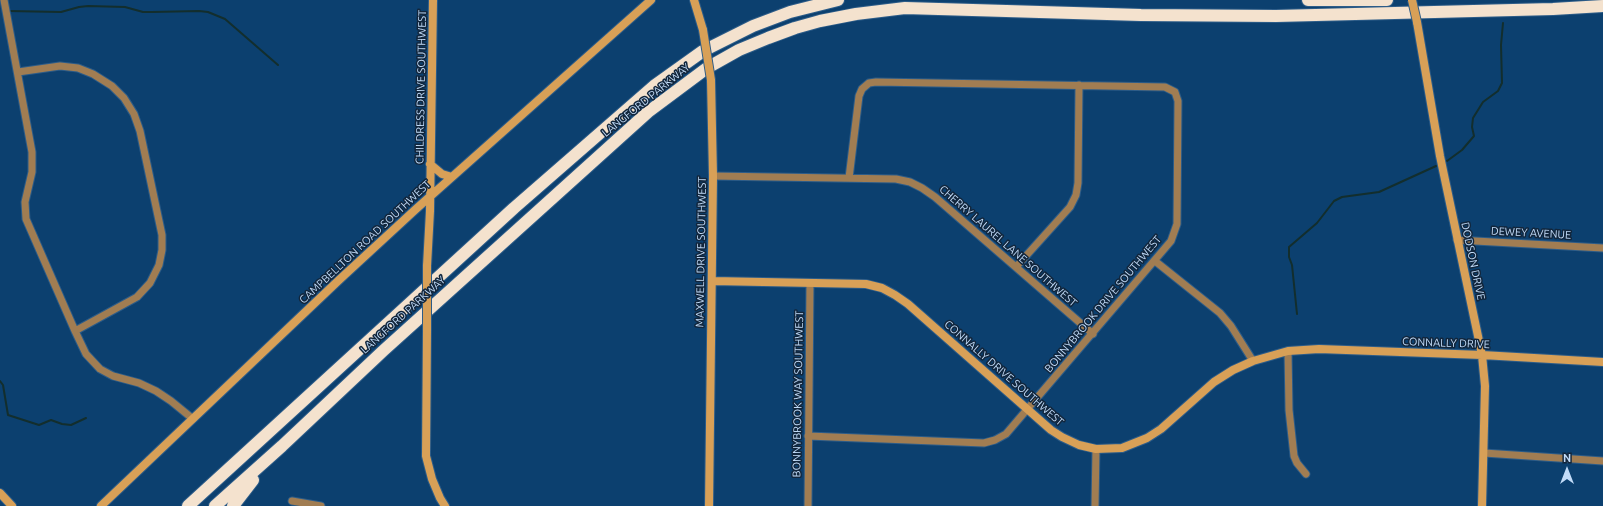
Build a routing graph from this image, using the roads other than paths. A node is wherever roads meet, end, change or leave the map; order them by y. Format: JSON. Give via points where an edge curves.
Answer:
{"nodes":[{"id":1,"x":4,"y":0,"type":"edge"},
{"id":2,"x":433,"y":0,"type":"edge"},
{"id":3,"x":651,"y":0,"type":"edge"},
{"id":4,"x":694,"y":0,"type":"edge"},
{"id":5,"x":838,"y":0,"type":"edge"},
{"id":6,"x":1308,"y":0,"type":"edge"},
{"id":7,"x":1386,"y":0,"type":"edge"},
{"id":8,"x":1412,"y":0,"type":"edge"},
{"id":9,"x":1603,"y":6,"type":"edge"},
{"id":10,"x":18,"y":72,"type":"junction"},
{"id":11,"x":1079,"y":85,"type":"junction"},
{"id":12,"x":430,"y":164,"type":"junction"},
{"id":13,"x":713,"y":176,"type":"junction"},
{"id":14,"x":452,"y":177,"type":"junction"},
{"id":15,"x":849,"y":178,"type":"junction"},
{"id":16,"x":430,"y":197,"type":"junction"},
{"id":17,"x":1458,"y":240,"type":"junction"},
{"id":18,"x":1603,"y":248,"type":"edge"},
{"id":19,"x":1155,"y":261,"type":"junction"},
{"id":20,"x":1016,"y":267,"type":"junction"},
{"id":21,"x":712,"y":281,"type":"junction"},
{"id":22,"x":810,"y":283,"type":"junction"},
{"id":23,"x":75,"y":331,"type":"junction"},
{"id":24,"x":1093,"y":334,"type":"junction"},
{"id":25,"x":1288,"y":351,"type":"junction"},
{"id":26,"x":1482,"y":355,"type":"junction"},
{"id":27,"x":1253,"y":361,"type":"junction"},
{"id":28,"x":1603,"y":362,"type":"edge"},
{"id":29,"x":1028,"y":410,"type":"junction"},
{"id":30,"x":193,"y":419,"type":"junction"},
{"id":31,"x":808,"y":436,"type":"junction"},
{"id":32,"x":282,"y":446,"type":"junction"},
{"id":33,"x":1096,"y":448,"type":"junction"},
{"id":34,"x":1484,"y":453,"type":"junction"},
{"id":35,"x":1603,"y":461,"type":"edge"},
{"id":36,"x":1306,"y":474,"type":"dead end"},
{"id":37,"x":0,"y":493,"type":"edge"},
{"id":38,"x":292,"y":501,"type":"dead end"},
{"id":39,"x":12,"y":506,"type":"edge"},
{"id":40,"x":101,"y":506,"type":"edge"},
{"id":41,"x":188,"y":506,"type":"edge"},
{"id":42,"x":215,"y":506,"type":"edge"},
{"id":43,"x":233,"y":506,"type":"edge"},
{"id":44,"x":321,"y":506,"type":"edge"},
{"id":45,"x":445,"y":506,"type":"edge"},
{"id":46,"x":709,"y":506,"type":"edge"},
{"id":47,"x":808,"y":506,"type":"edge"},
{"id":48,"x":1096,"y":506,"type":"edge"},
{"id":49,"x":1482,"y":506,"type":"edge"}],
"edges":[{"from":1,"to":10,"type":"street"},
{"from":2,"to":12,"type":"street","name":"CHILDRESS DRIVE SOUTHWEST"},
{"from":3,"to":14,"type":"street","name":"CAMPBELLTON ROAD SOUTHWEST"},
{"from":4,"to":13,"type":"street","name":"MAXWELL DRIVE SOUTHWEST","bridge":true,"via":[[703,30],[711,80]]},
{"from":5,"to":41,"type":"highway","name":"LANGFORD PARKWAY","via":[[790,12],[747,29],[703,51],[654,86],[514,208]]},
{"from":6,"to":7,"type":"highway"},
{"from":8,"to":17,"type":"street","name":"DODSON DRIVE","bridge":true},
{"from":9,"to":32,"type":"highway","name":"LANGFORD PARKWAY","via":[[1276,16],[904,8],[856,14],[795,28],[739,50],[707,68],[648,112],[401,334]]},
{"from":10,"to":23,"type":"street","via":[[32,152],[32,172],[25,202],[26,219]]},
{"from":10,"to":23,"type":"street","via":[[60,66],[78,68],[93,74],[112,86],[124,98],[134,114],[140,131],[162,235],[159,265],[150,283],[137,297]]},
{"from":11,"to":15,"type":"street","name":"BONNYBROOK DRIVE SOUTHWEST","via":[[869,83],[859,96]]},
{"from":11,"to":19,"type":"street","name":"BONNYBROOK DRIVE SOUTHWEST","via":[[1165,86],[1176,92],[1177,224],[1171,241]]},
{"from":11,"to":20,"type":"street","via":[[1076,195],[1070,207]]},
{"from":12,"to":14,"type":"street","via":[[442,174]]},
{"from":12,"to":16,"type":"street","name":"CHILDRESS DRIVE SOUTHWEST"},
{"from":13,"to":15,"type":"street","name":"CHERRY LAUREL LANE SOUTHWEST"},
{"from":13,"to":21,"type":"street","name":"MAXWELL DRIVE SOUTHWEST"},
{"from":14,"to":16,"type":"street","name":"CAMPBELLTON ROAD SOUTHWEST"},
{"from":15,"to":20,"type":"street","name":"CHERRY LAUREL LANE SOUTHWEST","via":[[896,179],[922,188]]},
{"from":16,"to":30,"type":"street","name":"CAMPBELLTON ROAD SOUTHWEST"},
{"from":16,"to":45,"type":"street","name":"CHILDRESS DRIVE SOUTHWEST","bridge":true,"via":[[426,456],[432,479]]},
{"from":17,"to":18,"type":"street","name":"DEWEY AVENUE"},
{"from":17,"to":26,"type":"street","name":"DODSON DRIVE"},
{"from":19,"to":24,"type":"street","name":"BONNYBROOK DRIVE SOUTHWEST"},
{"from":19,"to":27,"type":"street","via":[[1220,313]]},
{"from":20,"to":24,"type":"street","name":"CHERRY LAUREL LANE SOUTHWEST"},
{"from":21,"to":22,"type":"street","name":"CONNALLY DRIVE SOUTHWEST"},
{"from":21,"to":46,"type":"street","name":"MAXWELL DRIVE SOUTHWEST"},
{"from":22,"to":29,"type":"street","name":"CONNALLY DRIVE SOUTHWEST","via":[[866,284],[895,295]]},
{"from":22,"to":31,"type":"street","name":"BONNYBROOK WAY SOUTHWEST"},
{"from":23,"to":30,"type":"street","via":[[86,354],[100,369],[156,391]]},
{"from":24,"to":29,"type":"street","name":"BONNYBROOK DRIVE SOUTHWEST"},
{"from":25,"to":26,"type":"street","name":"CONNALLY DRIVE","via":[[1319,349]]},
{"from":25,"to":27,"type":"street","name":"CONNALLY DRIVE SOUTHWEST"},
{"from":25,"to":36,"type":"street","via":[[1294,456]]},
{"from":26,"to":28,"type":"street","name":"CONNALLY DRIVE"},
{"from":26,"to":34,"type":"street","name":"DODSON DRIVE","via":[[1485,386]]},
{"from":27,"to":33,"type":"street","name":"CONNALLY DRIVE SOUTHWEST","via":[[1214,382],[1161,429],[1147,438],[1122,448]]},
{"from":29,"to":31,"type":"street","name":"BONNYBROOK DRIVE SOUTHWEST","via":[[1006,434],[984,443]]},
{"from":29,"to":33,"type":"street","name":"CONNALLY DRIVE SOUTHWEST","via":[[1062,437],[1079,445]]},
{"from":30,"to":40,"type":"street","name":"CAMPBELLTON ROAD SOUTHWEST"},
{"from":31,"to":47,"type":"street","name":"BONNYBROOK WAY SOUTHWEST"},
{"from":32,"to":42,"type":"highway","name":"LANGFORD PARKWAY"},
{"from":32,"to":43,"type":"highway"},
{"from":33,"to":48,"type":"street"},
{"from":34,"to":35,"type":"street"},
{"from":34,"to":49,"type":"street","name":"DODSON DRIVE"},
{"from":37,"to":39,"type":"street"},
{"from":38,"to":44,"type":"street"}]}
